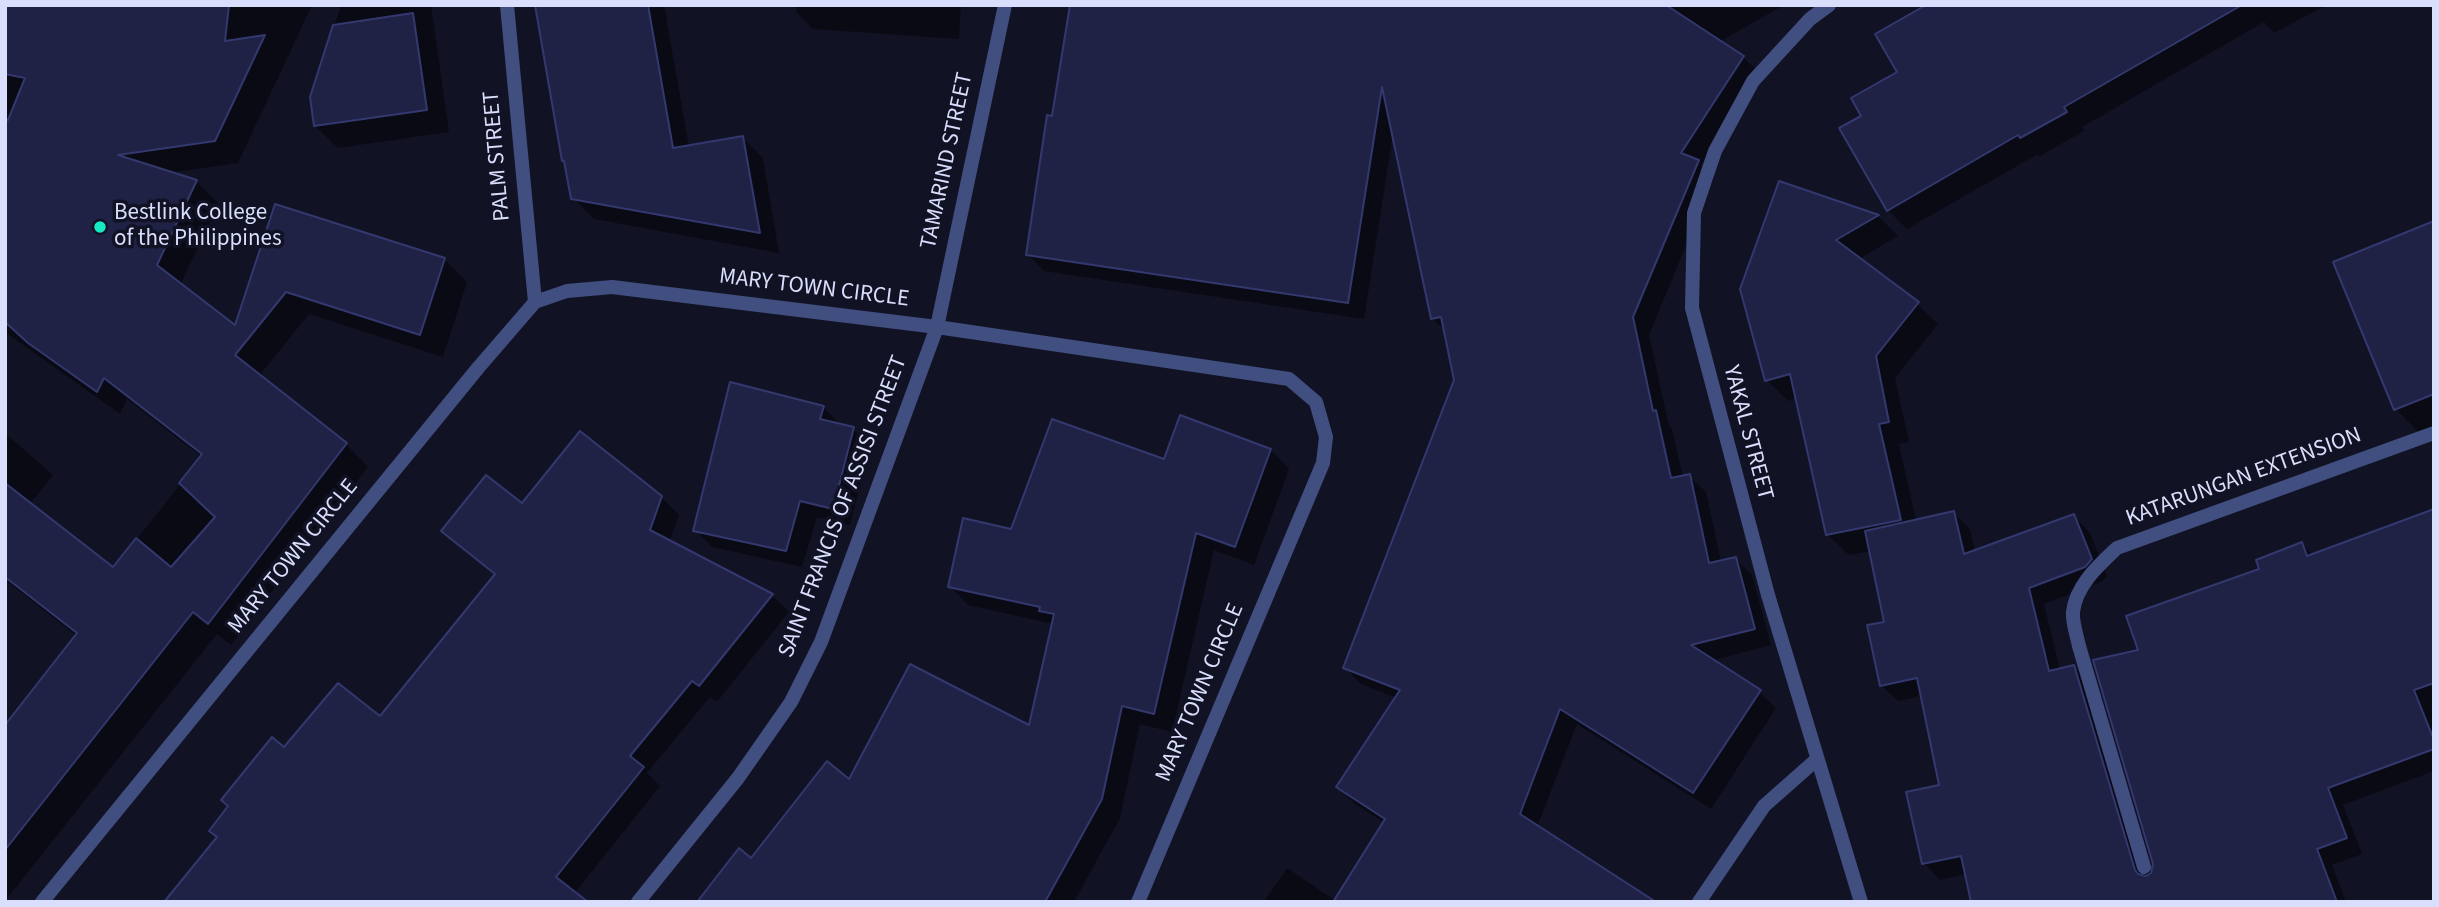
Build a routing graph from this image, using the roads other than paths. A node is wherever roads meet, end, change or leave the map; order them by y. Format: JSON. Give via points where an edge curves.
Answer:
{"nodes":[{"id":1,"x":507,"y":5,"type":"edge"},
{"id":2,"x":1005,"y":5,"type":"edge"},
{"id":3,"x":1829,"y":5,"type":"edge"},
{"id":4,"x":535,"y":302,"type":"junction"},
{"id":5,"x":937,"y":327,"type":"junction"},
{"id":6,"x":2434,"y":433,"type":"edge"},
{"id":7,"x":1816,"y":760,"type":"junction"},
{"id":8,"x":2144,"y":867,"type":"dead end"},
{"id":9,"x":42,"y":902,"type":"edge"},
{"id":10,"x":638,"y":902,"type":"edge"},
{"id":11,"x":1138,"y":902,"type":"edge"},
{"id":12,"x":1699,"y":902,"type":"edge"},
{"id":13,"x":1861,"y":902,"type":"edge"}],
"edges":[{"from":1,"to":4,"type":"street","name":"PALM STREET"},
{"from":2,"to":5,"type":"street","name":"TAMARIND STREET"},
{"from":3,"to":7,"type":"street","name":"YAKAL STREET","via":[[1810,19],[1753,81],[1715,151],[1694,213],[1692,308]]},
{"from":4,"to":5,"type":"street","name":"MARY TOWN CIRCLE","via":[[567,290],[612,287]]},
{"from":4,"to":9,"type":"street","name":"MARY TOWN CIRCLE"},
{"from":5,"to":10,"type":"street","name":"SAINT FRANCIS OF ASSISI STREET","via":[[821,642],[791,702],[738,778]]},
{"from":5,"to":11,"type":"street","name":"MARY TOWN CIRCLE","via":[[1289,379],[1316,402],[1326,437],[1323,463]]},
{"from":6,"to":8,"type":"street","name":"KATARUNGAN EXTENSION","via":[[2117,548],[2094,569],[2080,590],[2073,613]]},
{"from":7,"to":12,"type":"street","via":[[1765,806]]},
{"from":7,"to":13,"type":"street","name":"YAKAL STREET"}]}
